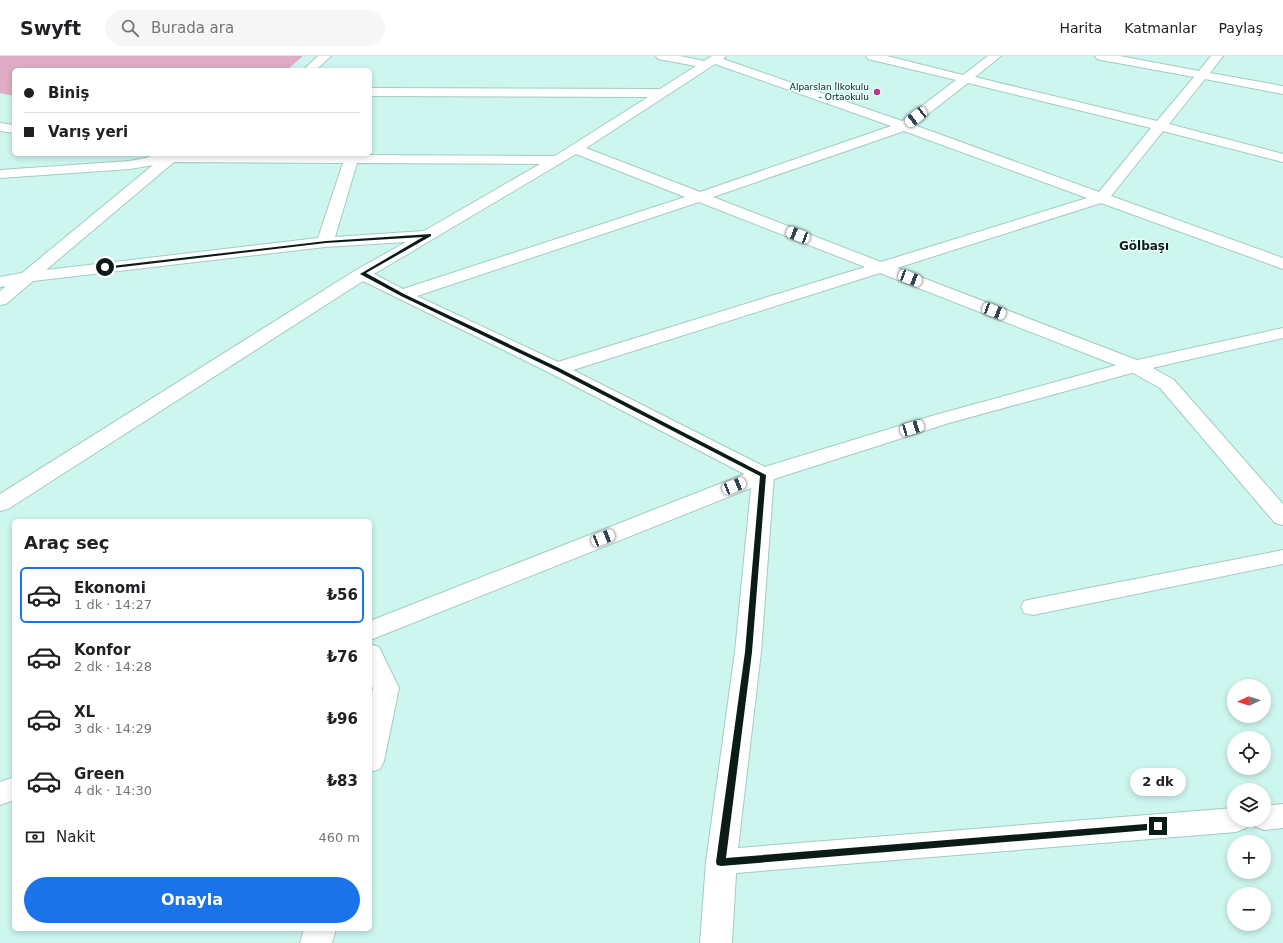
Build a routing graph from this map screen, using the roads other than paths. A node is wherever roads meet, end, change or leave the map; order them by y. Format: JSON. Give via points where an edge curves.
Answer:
{"nodes":[{"id":1,"x":325,"y":56,"type":"edge"},
{"id":2,"x":662,"y":56,"type":"edge"},
{"id":3,"x":872,"y":56,"type":"edge"},
{"id":4,"x":995,"y":56,"type":"edge"},
{"id":5,"x":1101,"y":56,"type":"edge"},
{"id":6,"x":1217,"y":56,"type":"edge"},
{"id":7,"x":714,"y":60,"type":"edge"},
{"id":8,"x":310,"y":68,"type":"edge"},
{"id":9,"x":1202,"y":75,"type":"junction"},
{"id":10,"x":964,"y":80,"type":"junction"},
{"id":11,"x":1283,"y":90,"type":"edge"},
{"id":12,"x":372,"y":92,"type":"edge"},
{"id":13,"x":662,"y":93,"type":"junction"},
{"id":14,"x":904,"y":126,"type":"junction"},
{"id":15,"x":1160,"y":126,"type":"junction"},
{"id":16,"x":0,"y":127,"type":"edge"},
{"id":17,"x":12,"y":129,"type":"edge"},
{"id":18,"x":575,"y":149,"type":"junction"},
{"id":19,"x":162,"y":156,"type":"edge"},
{"id":20,"x":208,"y":156,"type":"edge"},
{"id":21,"x":170,"y":158,"type":"junction"},
{"id":22,"x":1283,"y":158,"type":"edge"},
{"id":23,"x":351,"y":159,"type":"junction"},
{"id":24,"x":558,"y":160,"type":"junction"},
{"id":25,"x":0,"y":174,"type":"edge"},
{"id":26,"x":700,"y":197,"type":"junction"},
{"id":27,"x":1102,"y":198,"type":"junction"},
{"id":28,"x":430,"y":235,"type":"junction"},
{"id":29,"x":326,"y":242,"type":"junction"},
{"id":30,"x":1280,"y":258,"type":"edge"},
{"id":31,"x":882,"y":267,"type":"junction"},
{"id":32,"x":362,"y":274,"type":"junction"},
{"id":33,"x":27,"y":276,"type":"junction"},
{"id":34,"x":0,"y":282,"type":"edge"},
{"id":35,"x":402,"y":295,"type":"junction"},
{"id":36,"x":0,"y":300,"type":"edge"},
{"id":37,"x":1283,"y":333,"type":"edge"},
{"id":38,"x":1136,"y":366,"type":"junction"},
{"id":39,"x":557,"y":369,"type":"junction"},
{"id":40,"x":763,"y":475,"type":"junction"},
{"id":41,"x":0,"y":504,"type":"edge"},
{"id":42,"x":1283,"y":518,"type":"edge"},
{"id":43,"x":1283,"y":557,"type":"edge"},
{"id":44,"x":1032,"y":607,"type":"dead end"},
{"id":45,"x":372,"y":630,"type":"edge"},
{"id":46,"x":372,"y":657,"type":"edge"},
{"id":47,"x":372,"y":752,"type":"edge"},
{"id":48,"x":12,"y":789,"type":"edge"},
{"id":49,"x":0,"y":794,"type":"edge"},
{"id":50,"x":1283,"y":816,"type":"edge"},
{"id":51,"x":1271,"y":817,"type":"edge"},
{"id":52,"x":1227,"y":821,"type":"edge"},
{"id":53,"x":721,"y":862,"type":"junction"},
{"id":54,"x":319,"y":931,"type":"edge"},
{"id":55,"x":316,"y":943,"type":"edge"},
{"id":56,"x":716,"y":943,"type":"edge"}],
"edges":[{"from":1,"to":8,"type":"street"},
{"from":2,"to":7,"type":"street"},
{"from":3,"to":10,"type":"street"},
{"from":4,"to":10,"type":"street"},
{"from":5,"to":9,"type":"street"},
{"from":6,"to":9,"type":"street"},
{"from":7,"to":13,"type":"street"},
{"from":7,"to":14,"type":"street"},
{"from":9,"to":11,"type":"street"},
{"from":9,"to":15,"type":"street"},
{"from":10,"to":14,"type":"street"},
{"from":10,"to":15,"type":"street"},
{"from":12,"to":13,"type":"street"},
{"from":13,"to":18,"type":"street"},
{"from":14,"to":26,"type":"street"},
{"from":14,"to":27,"type":"street"},
{"from":15,"to":22,"type":"street"},
{"from":15,"to":27,"type":"street"},
{"from":16,"to":17,"type":"street"},
{"from":18,"to":24,"type":"street"},
{"from":18,"to":26,"type":"street"},
{"from":19,"to":21,"type":"street"},
{"from":20,"to":21,"type":"street"},
{"from":20,"to":23,"type":"street"},
{"from":21,"to":25,"type":"street","via":[[130,166]]},
{"from":21,"to":33,"type":"street"},
{"from":23,"to":24,"type":"street"},
{"from":23,"to":29,"type":"street"},
{"from":24,"to":28,"type":"street"},
{"from":26,"to":31,"type":"street"},
{"from":26,"to":35,"type":"street"},
{"from":27,"to":30,"type":"street"},
{"from":27,"to":31,"type":"street"},
{"from":28,"to":29,"type":"street"},
{"from":28,"to":32,"type":"street"},
{"from":29,"to":33,"type":"street"},
{"from":31,"to":38,"type":"street"},
{"from":31,"to":39,"type":"street"},
{"from":32,"to":35,"type":"street"},
{"from":32,"to":41,"type":"street"},
{"from":33,"to":34,"type":"street"},
{"from":33,"to":36,"type":"street"},
{"from":35,"to":39,"type":"street"},
{"from":37,"to":38,"type":"street"},
{"from":38,"to":40,"type":"street","via":[[942,419]]},
{"from":38,"to":42,"type":"street","via":[[1166,384]]},
{"from":39,"to":40,"type":"street"},
{"from":40,"to":45,"type":"street"},
{"from":40,"to":53,"type":"street","via":[[748,652]]},
{"from":43,"to":44,"type":"street"},
{"from":46,"to":47,"type":"street","via":[[386,688]]},
{"from":48,"to":49,"type":"street"},
{"from":50,"to":51,"type":"street"},
{"from":52,"to":53,"type":"street"},
{"from":53,"to":56,"type":"street"},
{"from":54,"to":55,"type":"street"}]}
